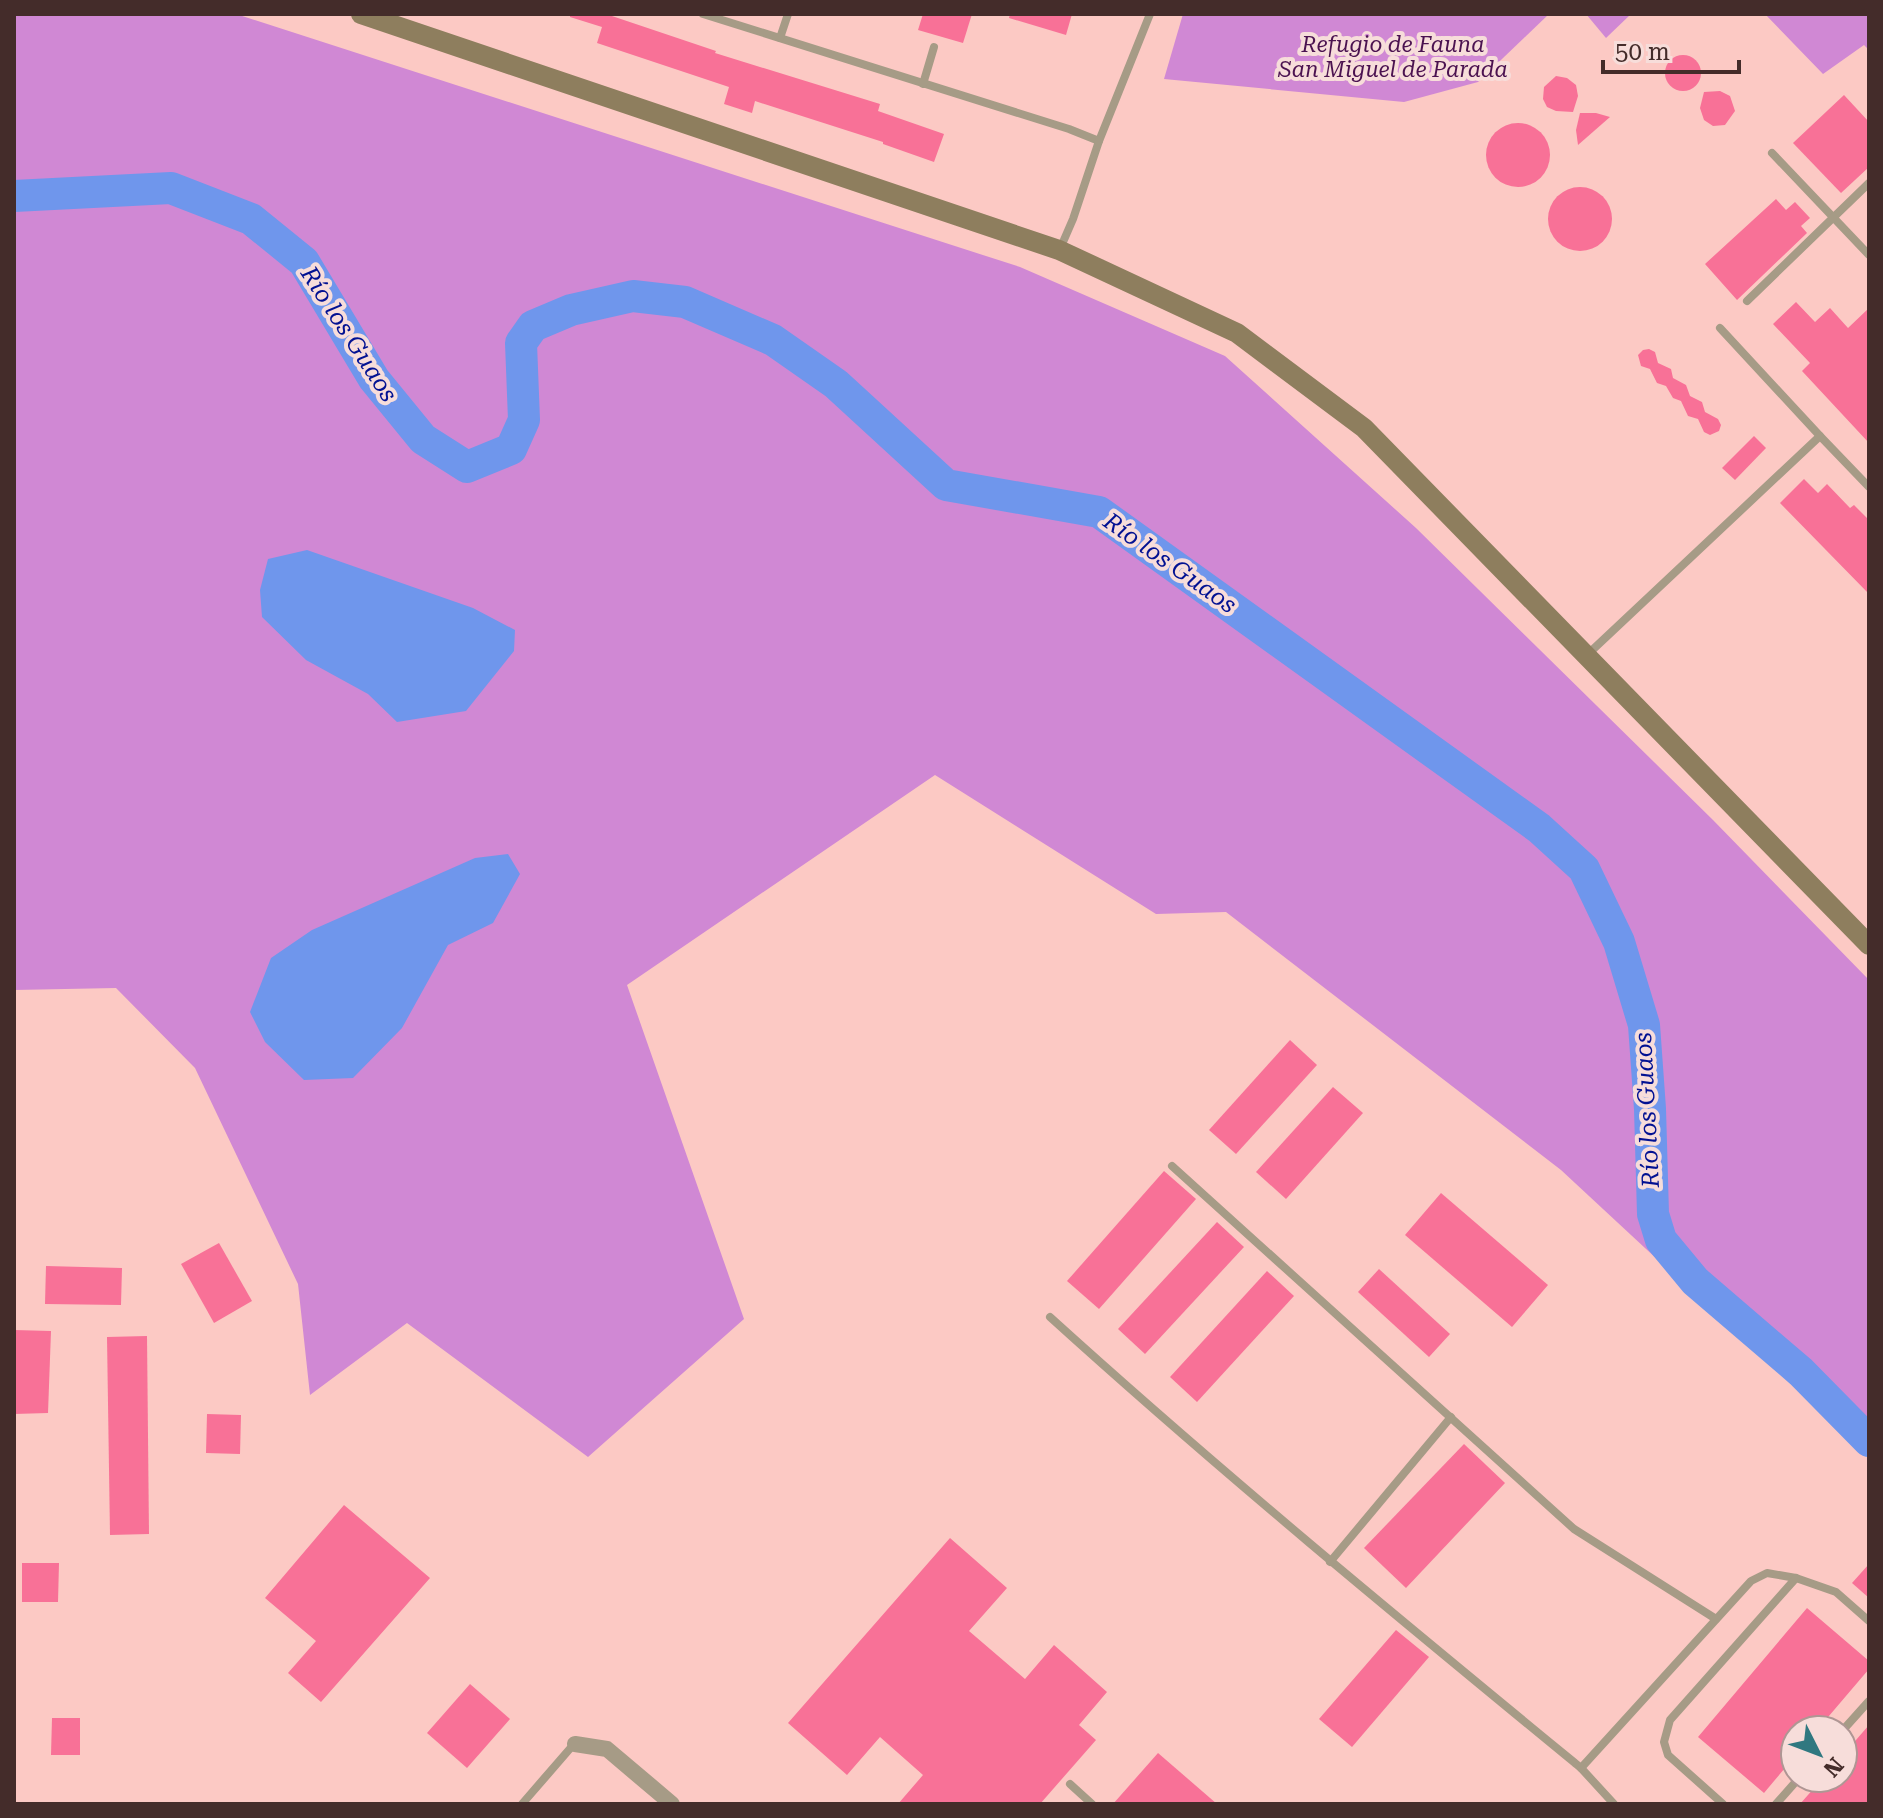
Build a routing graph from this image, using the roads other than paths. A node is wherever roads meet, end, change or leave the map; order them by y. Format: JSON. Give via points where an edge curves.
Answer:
{"nodes":[{"id":1,"x":361,"y":14,"type":"edge"},
{"id":2,"x":703,"y":14,"type":"edge"},
{"id":3,"x":788,"y":14,"type":"edge"},
{"id":4,"x":1150,"y":14,"type":"edge"},
{"id":5,"x":780,"y":38,"type":"junction"},
{"id":6,"x":934,"y":47,"type":"dead end"},
{"id":7,"x":923,"y":84,"type":"junction"},
{"id":8,"x":1099,"y":141,"type":"junction"},
{"id":9,"x":1772,"y":153,"type":"dead end"},
{"id":10,"x":1869,"y":183,"type":"edge"},
{"id":11,"x":1832,"y":217,"type":"junction"},
{"id":12,"x":1059,"y":250,"type":"junction"},
{"id":13,"x":1869,"y":255,"type":"edge"},
{"id":14,"x":1747,"y":301,"type":"dead end"},
{"id":15,"x":1720,"y":328,"type":"dead end"},
{"id":16,"x":1820,"y":436,"type":"junction"},
{"id":17,"x":1869,"y":487,"type":"edge"},
{"id":18,"x":1587,"y":656,"type":"junction"},
{"id":19,"x":1869,"y":945,"type":"edge"},
{"id":20,"x":1172,"y":1166,"type":"dead end"},
{"id":21,"x":1050,"y":1317,"type":"dead end"},
{"id":22,"x":1451,"y":1417,"type":"junction"},
{"id":23,"x":1330,"y":1562,"type":"junction"},
{"id":24,"x":1796,"y":1578,"type":"junction"},
{"id":25,"x":1716,"y":1619,"type":"junction"},
{"id":26,"x":1869,"y":1621,"type":"edge"},
{"id":27,"x":575,"y":1744,"type":"joint"},
{"id":28,"x":1581,"y":1768,"type":"junction"},
{"id":29,"x":1070,"y":1784,"type":"dead end"},
{"id":30,"x":522,"y":1804,"type":"edge"},
{"id":31,"x":672,"y":1804,"type":"edge"},
{"id":32,"x":1092,"y":1804,"type":"edge"},
{"id":33,"x":1614,"y":1804,"type":"edge"},
{"id":34,"x":1723,"y":1804,"type":"edge"}],
"edges":[{"from":1,"to":12,"type":"street"},
{"from":2,"to":5,"type":"lane"},
{"from":3,"to":5,"type":"lane"},
{"from":4,"to":8,"type":"lane"},
{"from":5,"to":7,"type":"lane"},
{"from":6,"to":7,"type":"lane"},
{"from":7,"to":8,"type":"lane"},
{"from":8,"to":12,"type":"lane"},
{"from":9,"to":11,"type":"lane"},
{"from":10,"to":11,"type":"lane"},
{"from":11,"to":13,"type":"lane"},
{"from":11,"to":14,"type":"lane"},
{"from":12,"to":18,"type":"street","via":[[1237,333],[1364,428]]},
{"from":15,"to":16,"type":"lane"},
{"from":16,"to":17,"type":"lane"},
{"from":16,"to":18,"type":"lane"},
{"from":18,"to":19,"type":"street"},
{"from":20,"to":22,"type":"lane"},
{"from":21,"to":23,"type":"lane"},
{"from":22,"to":23,"type":"lane"},
{"from":22,"to":25,"type":"lane","via":[[1574,1529]]},
{"from":23,"to":28,"type":"lane"},
{"from":24,"to":25,"type":"lane","via":[[1767,1573],[1751,1581]]},
{"from":24,"to":26,"type":"lane","via":[[1836,1592]]},
{"from":24,"to":34,"type":"lane","via":[[1670,1720],[1664,1742],[1668,1755]]},
{"from":25,"to":28,"type":"lane"},
{"from":27,"to":30,"type":"lane"},
{"from":27,"to":31,"type":"street","via":[[607,1749]]},
{"from":28,"to":33,"type":"lane"},
{"from":29,"to":32,"type":"lane"}]}
